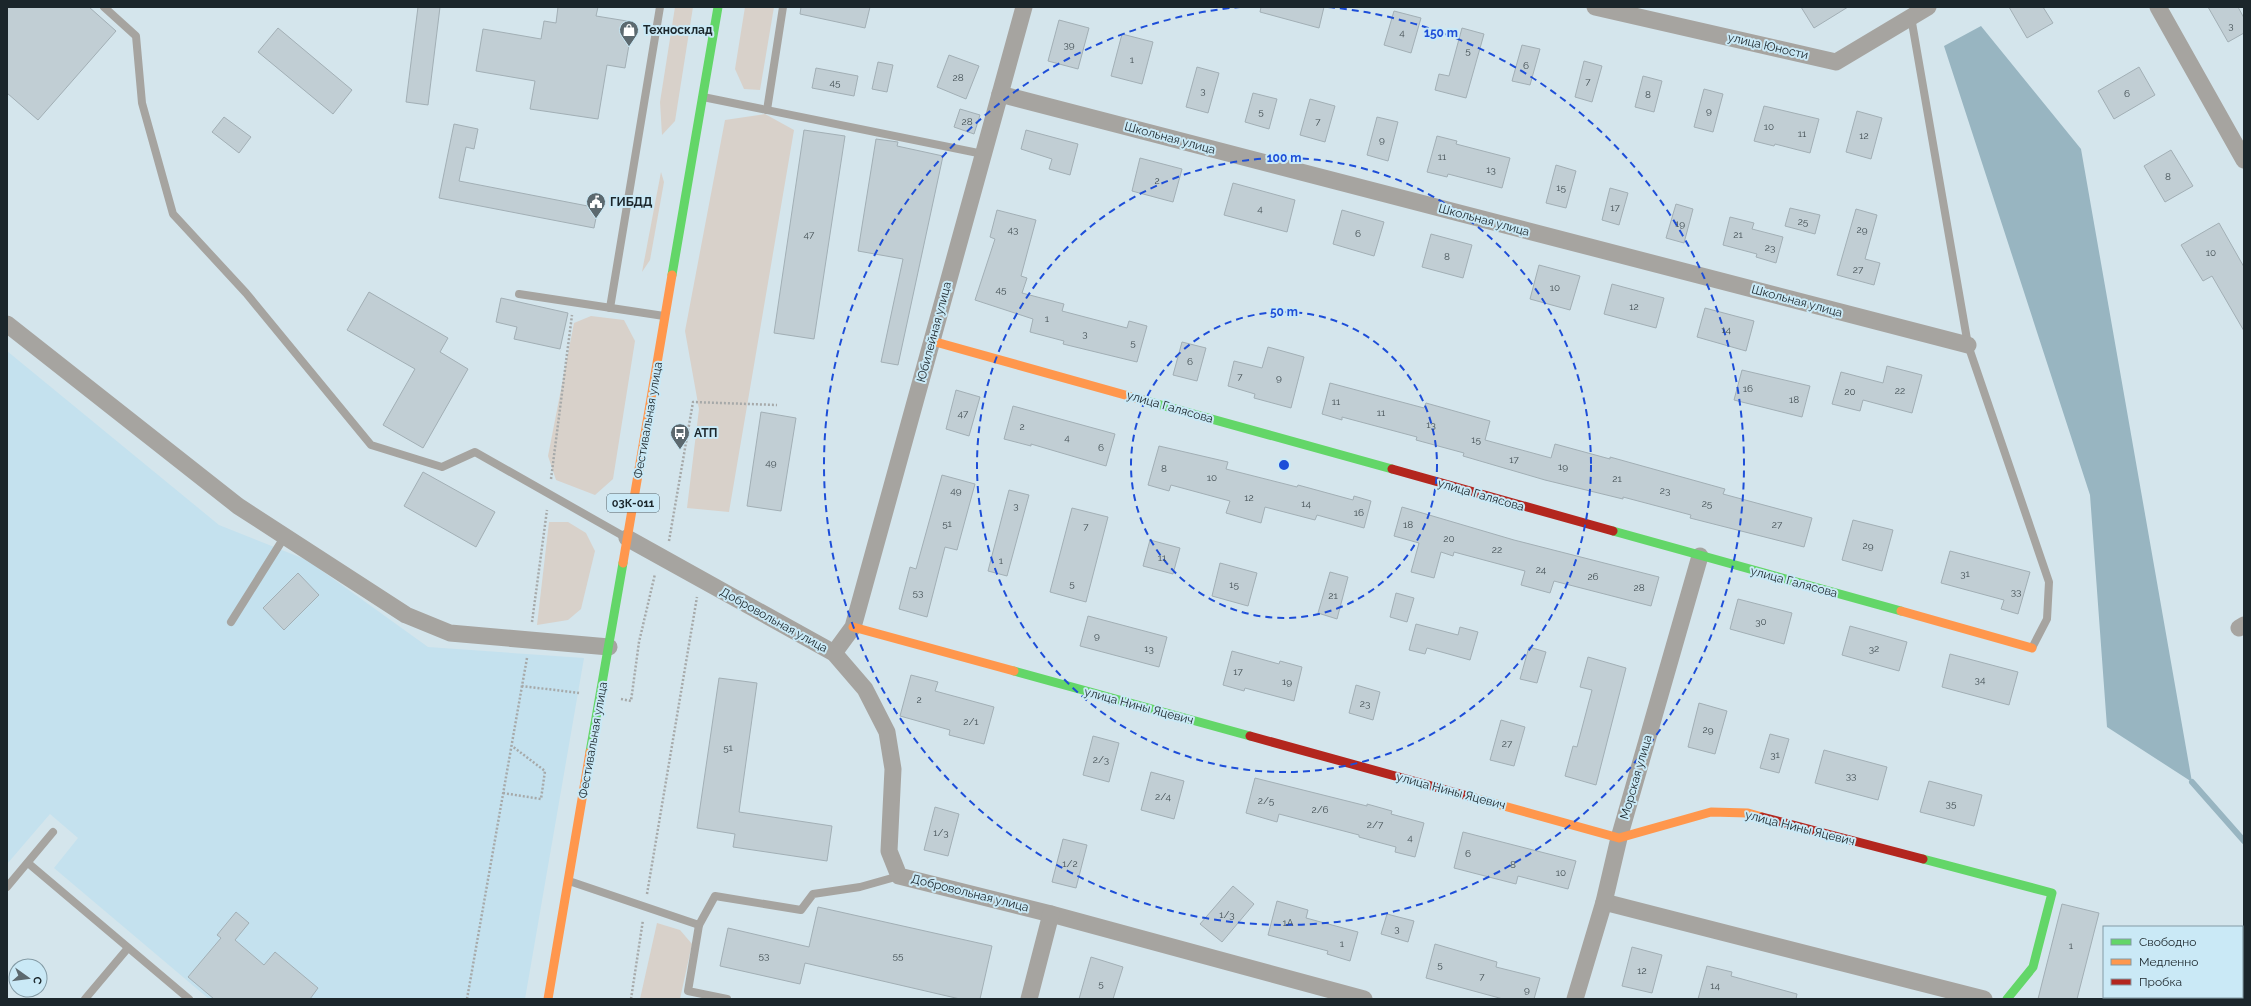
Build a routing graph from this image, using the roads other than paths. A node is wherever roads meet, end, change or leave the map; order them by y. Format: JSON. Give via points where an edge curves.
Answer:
{"nodes":[{"id":1,"x":104,"y":7,"type":"edge"},
{"id":2,"x":660,"y":7,"type":"edge"},
{"id":3,"x":718,"y":7,"type":"edge"},
{"id":4,"x":783,"y":7,"type":"edge"},
{"id":5,"x":1024,"y":7,"type":"edge"},
{"id":6,"x":1595,"y":7,"type":"edge"},
{"id":7,"x":1928,"y":7,"type":"edge"},
{"id":8,"x":2158,"y":7,"type":"edge"},
{"id":9,"x":1911,"y":17,"type":"junction"},
{"id":10,"x":1000,"y":94,"type":"junction"},
{"id":11,"x":702,"y":97,"type":"junction"},
{"id":12,"x":767,"y":110,"type":"junction"},
{"id":13,"x":983,"y":154,"type":"junction"},
{"id":14,"x":2244,"y":160,"type":"edge"},
{"id":15,"x":519,"y":294,"type":"dead end"},
{"id":16,"x":610,"y":308,"type":"junction"},
{"id":17,"x":665,"y":316,"type":"junction"},
{"id":18,"x":7,"y":324,"type":"edge"},
{"id":19,"x":932,"y":341,"type":"junction"},
{"id":20,"x":1968,"y":345,"type":"junction"},
{"id":21,"x":285,"y":536,"type":"junction"},
{"id":22,"x":627,"y":538,"type":"junction"},
{"id":23,"x":1700,"y":556,"type":"junction"},
{"id":24,"x":231,"y":622,"type":"dead end"},
{"id":25,"x":853,"y":627,"type":"junction"},
{"id":26,"x":609,"y":647,"type":"junction"},
{"id":27,"x":2032,"y":648,"type":"joint"},
{"id":28,"x":834,"y":653,"type":"junction"},
{"id":29,"x":53,"y":832,"type":"dead end"},
{"id":30,"x":1619,"y":838,"type":"junction"},
{"id":31,"x":28,"y":863,"type":"junction"},
{"id":32,"x":899,"y":876,"type":"junction"},
{"id":33,"x":568,"y":881,"type":"junction"},
{"id":34,"x":7,"y":887,"type":"edge"},
{"id":35,"x":1604,"y":902,"type":"junction"},
{"id":36,"x":1051,"y":914,"type":"junction"},
{"id":37,"x":698,"y":925,"type":"junction"},
{"id":38,"x":128,"y":948,"type":"junction"},
{"id":39,"x":85,"y":999,"type":"edge"},
{"id":40,"x":189,"y":999,"type":"edge"},
{"id":41,"x":548,"y":999,"type":"edge"},
{"id":42,"x":727,"y":999,"type":"edge"},
{"id":43,"x":1029,"y":999,"type":"edge"},
{"id":44,"x":1364,"y":999,"type":"edge"},
{"id":45,"x":1575,"y":999,"type":"edge"},
{"id":46,"x":1984,"y":999,"type":"edge"},
{"id":47,"x":2007,"y":999,"type":"edge"}],
"edges":[{"from":1,"to":22,"type":"lane","via":[[136,36],[142,103],[173,214],[246,293],[371,445],[442,467],[475,452]]},
{"from":2,"to":16,"type":"lane"},
{"from":3,"to":11,"type":"street","name":"Фестивальная улица","number":"03К-011"},
{"from":4,"to":12,"type":"lane"},
{"from":5,"to":10,"type":"street","name":"Юбилейная улица"},
{"from":6,"to":9,"type":"street","name":"улица Юности","via":[[1836,62]]},
{"from":7,"to":9,"type":"street","name":"улица Юности"},
{"from":8,"to":14,"type":"street"},
{"from":9,"to":20,"type":"lane"},
{"from":10,"to":13,"type":"street","name":"Юбилейная улица"},
{"from":10,"to":20,"type":"street","name":"Школьная улица"},
{"from":11,"to":12,"type":"lane"},
{"from":11,"to":17,"type":"street","name":"Фестивальная улица","number":"03К-011"},
{"from":12,"to":13,"type":"lane"},
{"from":13,"to":19,"type":"street","name":"Юбилейная улица"},
{"from":15,"to":16,"type":"lane"},
{"from":16,"to":17,"type":"lane"},
{"from":17,"to":22,"type":"street","name":"Фестивальная улица","number":"03К-011"},
{"from":18,"to":21,"type":"street","via":[[238,506]]},
{"from":19,"to":23,"type":"street","name":"улица Галясова"},
{"from":19,"to":25,"type":"street","name":"Юбилейная улица"},
{"from":20,"to":27,"type":"lane","via":[[2049,582],[2047,619]]},
{"from":21,"to":24,"type":"lane"},
{"from":21,"to":26,"type":"street","via":[[406,615],[450,633]]},
{"from":22,"to":26,"type":"street","name":"Фестивальная улица","number":"03К-011"},
{"from":22,"to":28,"type":"street","name":"Добровольная улица"},
{"from":23,"to":27,"type":"street","name":"улица Галясова"},
{"from":23,"to":30,"type":"street","name":"Морская улица"},
{"from":25,"to":28,"type":"street","name":"Юбилейная улица"},
{"from":25,"to":30,"type":"street","name":"улица Нины Яцевич"},
{"from":26,"to":33,"type":"street","name":"Фестивальная улица","number":"03К-011"},
{"from":28,"to":32,"type":"street","name":"Добровольная улица","via":[[865,689],[887,732],[893,769],[889,851]]},
{"from":29,"to":31,"type":"lane"},
{"from":30,"to":35,"type":"street","name":"Морская улица"},
{"from":30,"to":47,"type":"street","name":"улица Нины Яцевич","via":[[1711,812],[1748,813],[2052,893],[2033,967]]},
{"from":31,"to":34,"type":"lane"},
{"from":31,"to":38,"type":"lane"},
{"from":32,"to":36,"type":"street","name":"Добровольная улица"},
{"from":32,"to":37,"type":"lane","via":[[860,887],[813,894],[801,910],[716,896]]},
{"from":33,"to":37,"type":"lane"},
{"from":33,"to":41,"type":"street","name":"Фестивальная улица","number":"03К-011"},
{"from":35,"to":45,"type":"street","name":"Морская улица"},
{"from":35,"to":46,"type":"street"},
{"from":36,"to":43,"type":"street"},
{"from":36,"to":44,"type":"street","name":"Добровольная улица"},
{"from":37,"to":42,"type":"lane","via":[[688,991]]},
{"from":38,"to":39,"type":"lane"},
{"from":38,"to":40,"type":"lane"}]}
